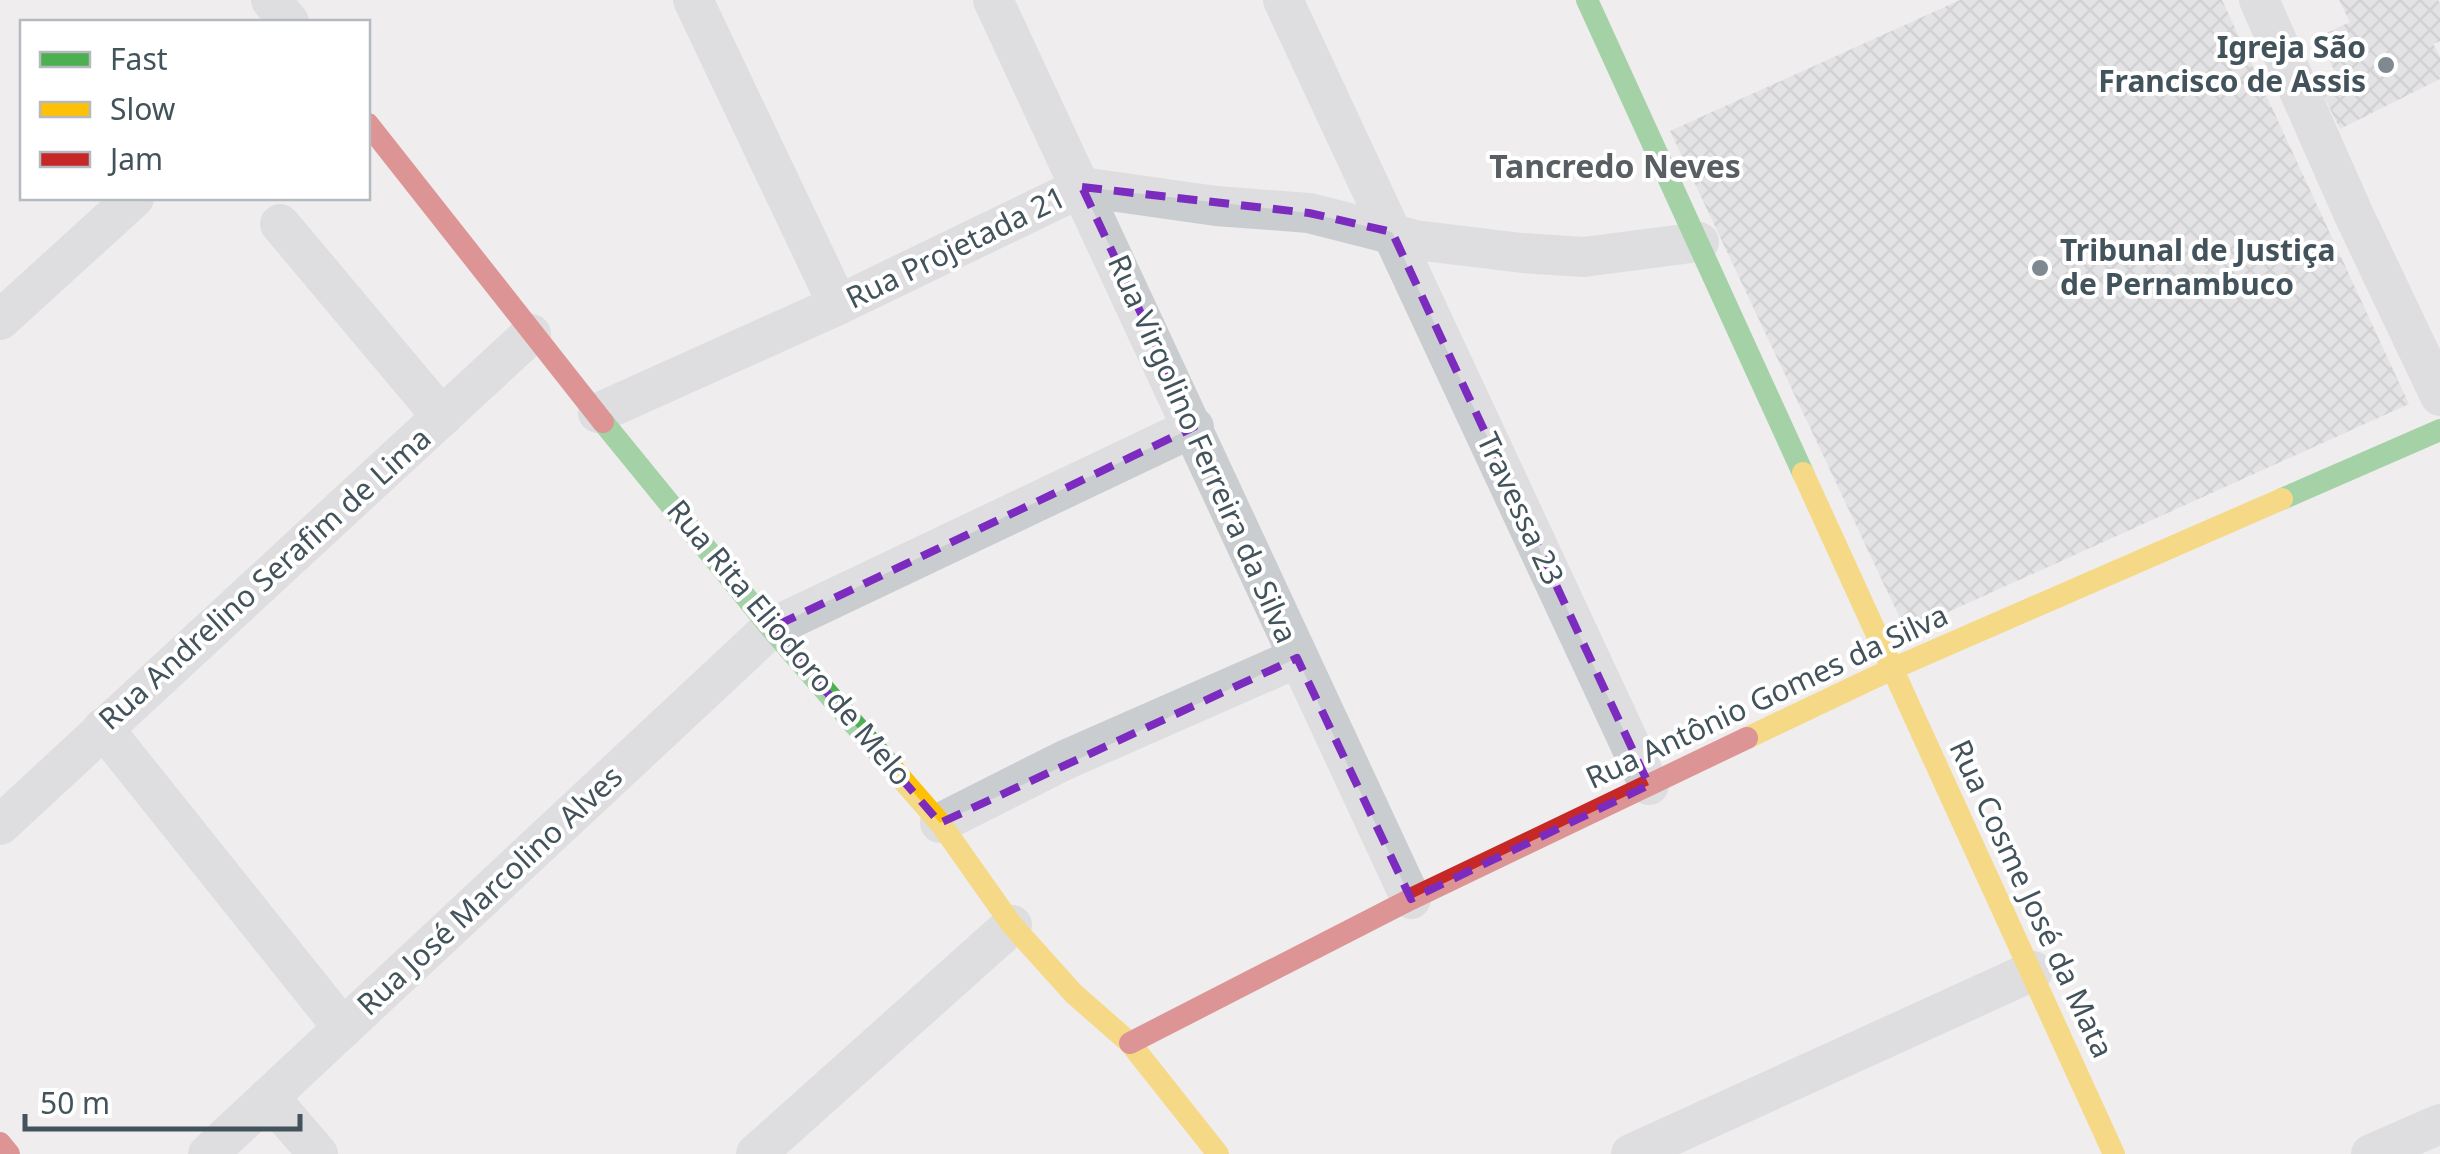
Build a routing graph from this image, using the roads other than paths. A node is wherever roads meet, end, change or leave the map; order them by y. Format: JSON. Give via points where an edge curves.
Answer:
{"nodes":[{"id":1,"x":272,"y":0,"type":"edge"},
{"id":2,"x":693,"y":0,"type":"edge"},
{"id":3,"x":993,"y":0,"type":"edge"},
{"id":4,"x":1283,"y":0,"type":"edge"},
{"id":5,"x":1586,"y":0,"type":"edge"},
{"id":6,"x":2259,"y":0,"type":"edge"},
{"id":7,"x":287,"y":20,"type":"edge"},
{"id":8,"x":370,"y":127,"type":"edge"},
{"id":9,"x":1082,"y":187,"type":"junction"},
{"id":10,"x":132,"y":200,"type":"edge"},
{"id":11,"x":280,"y":224,"type":"dead end"},
{"id":12,"x":1392,"y":232,"type":"junction"},
{"id":13,"x":1700,"y":242,"type":"junction"},
{"id":14,"x":838,"y":305,"type":"junction"},
{"id":15,"x":0,"y":320,"type":"edge"},
{"id":16,"x":531,"y":334,"type":"junction"},
{"id":17,"x":2440,"y":396,"type":"edge"},
{"id":18,"x":598,"y":413,"type":"junction"},
{"id":19,"x":442,"y":417,"type":"junction"},
{"id":20,"x":1194,"y":427,"type":"junction"},
{"id":21,"x":2440,"y":430,"type":"edge"},
{"id":22,"x":771,"y":628,"type":"junction"},
{"id":23,"x":1297,"y":658,"type":"junction"},
{"id":24,"x":1892,"y":670,"type":"junction"},
{"id":25,"x":103,"y":728,"type":"junction"},
{"id":26,"x":1649,"y":785,"type":"junction"},
{"id":27,"x":940,"y":823,"type":"junction"},
{"id":28,"x":0,"y":825,"type":"edge"},
{"id":29,"x":1411,"y":899,"type":"junction"},
{"id":30,"x":1012,"y":925,"type":"junction"},
{"id":31,"x":2032,"y":971,"type":"junction"},
{"id":32,"x":342,"y":1028,"type":"junction"},
{"id":33,"x":1130,"y":1044,"type":"junction"},
{"id":34,"x":270,"y":1096,"type":"junction"},
{"id":35,"x":2440,"y":1124,"type":"edge"},
{"id":36,"x":0,"y":1143,"type":"edge"},
{"id":37,"x":9,"y":1154,"type":"edge"},
{"id":38,"x":208,"y":1154,"type":"edge"},
{"id":39,"x":318,"y":1154,"type":"edge"},
{"id":40,"x":756,"y":1154,"type":"edge"},
{"id":41,"x":1218,"y":1154,"type":"edge"},
{"id":42,"x":1631,"y":1154,"type":"edge"},
{"id":43,"x":2114,"y":1154,"type":"edge"},
{"id":44,"x":2372,"y":1154,"type":"edge"}],
"edges":[{"from":1,"to":7,"type":"street"},
{"from":2,"to":14,"type":"street"},
{"from":3,"to":9,"type":"street","name":"Rua Virgolino Ferreira da Silva"},
{"from":4,"to":12,"type":"street","name":"Travessa 23"},
{"from":5,"to":13,"type":"street","name":"Rua Cosme José da Mata"},
{"from":6,"to":17,"type":"street"},
{"from":8,"to":16,"type":"street","name":"Rua Rita Eliodoro de Melo"},
{"from":9,"to":12,"type":"street","name":"Rua Projetada 21","via":[[1310,214]]},
{"from":9,"to":14,"type":"street","name":"Rua Projetada 21"},
{"from":9,"to":20,"type":"street","name":"Rua Virgolino Ferreira da Silva"},
{"from":10,"to":15,"type":"street"},
{"from":11,"to":19,"type":"street"},
{"from":12,"to":13,"type":"street","name":"Rua Projetada 21","via":[[1584,257]]},
{"from":12,"to":26,"type":"street","name":"Travessa 23"},
{"from":13,"to":24,"type":"street","name":"Rua Cosme José da Mata"},
{"from":14,"to":18,"type":"street","name":"Rua Projetada 21"},
{"from":16,"to":18,"type":"street","name":"Rua Rita Eliodoro de Melo"},
{"from":16,"to":19,"type":"street","name":"Rua Andrelino Serafim de Lima"},
{"from":18,"to":22,"type":"street","name":"Rua Rita Eliodoro de Melo"},
{"from":19,"to":25,"type":"street","name":"Rua Andrelino Serafim de Lima"},
{"from":20,"to":22,"type":"street","name":"Rua José Marcolino Alves"},
{"from":20,"to":23,"type":"street","name":"Rua Virgolino Ferreira da Silva"},
{"from":21,"to":24,"type":"street","name":"Rua Antônio Gomes da Silva"},
{"from":22,"to":27,"type":"street","name":"Rua Rita Eliodoro de Melo"},
{"from":22,"to":32,"type":"street","name":"Rua José Marcolino Alves"},
{"from":23,"to":27,"type":"street","via":[[1064,760]]},
{"from":23,"to":29,"type":"street","name":"Rua Virgolino Ferreira da Silva"},
{"from":24,"to":26,"type":"street","name":"Rua Antônio Gomes da Silva"},
{"from":24,"to":31,"type":"street","name":"Rua Cosme José da Mata"},
{"from":25,"to":28,"type":"street","name":"Rua Andrelino Serafim de Lima"},
{"from":25,"to":32,"type":"street"},
{"from":26,"to":29,"type":"street","name":"Rua Antônio Gomes da Silva"},
{"from":27,"to":30,"type":"street","name":"Rua Rita Eliodoro de Melo"},
{"from":29,"to":33,"type":"street","name":"Rua Antônio Gomes da Silva"},
{"from":30,"to":33,"type":"street","name":"Rua Rita Eliodoro de Melo"},
{"from":30,"to":40,"type":"street"},
{"from":31,"to":42,"type":"street"},
{"from":31,"to":43,"type":"street","name":"Rua Cosme José da Mata"},
{"from":32,"to":34,"type":"street","name":"Rua José Marcolino Alves"},
{"from":33,"to":41,"type":"street","name":"Rua Rita Eliodoro de Melo"},
{"from":34,"to":38,"type":"street","name":"Rua José Marcolino Alves"},
{"from":34,"to":39,"type":"street"},
{"from":35,"to":44,"type":"street"},
{"from":36,"to":37,"type":"street"}]}
